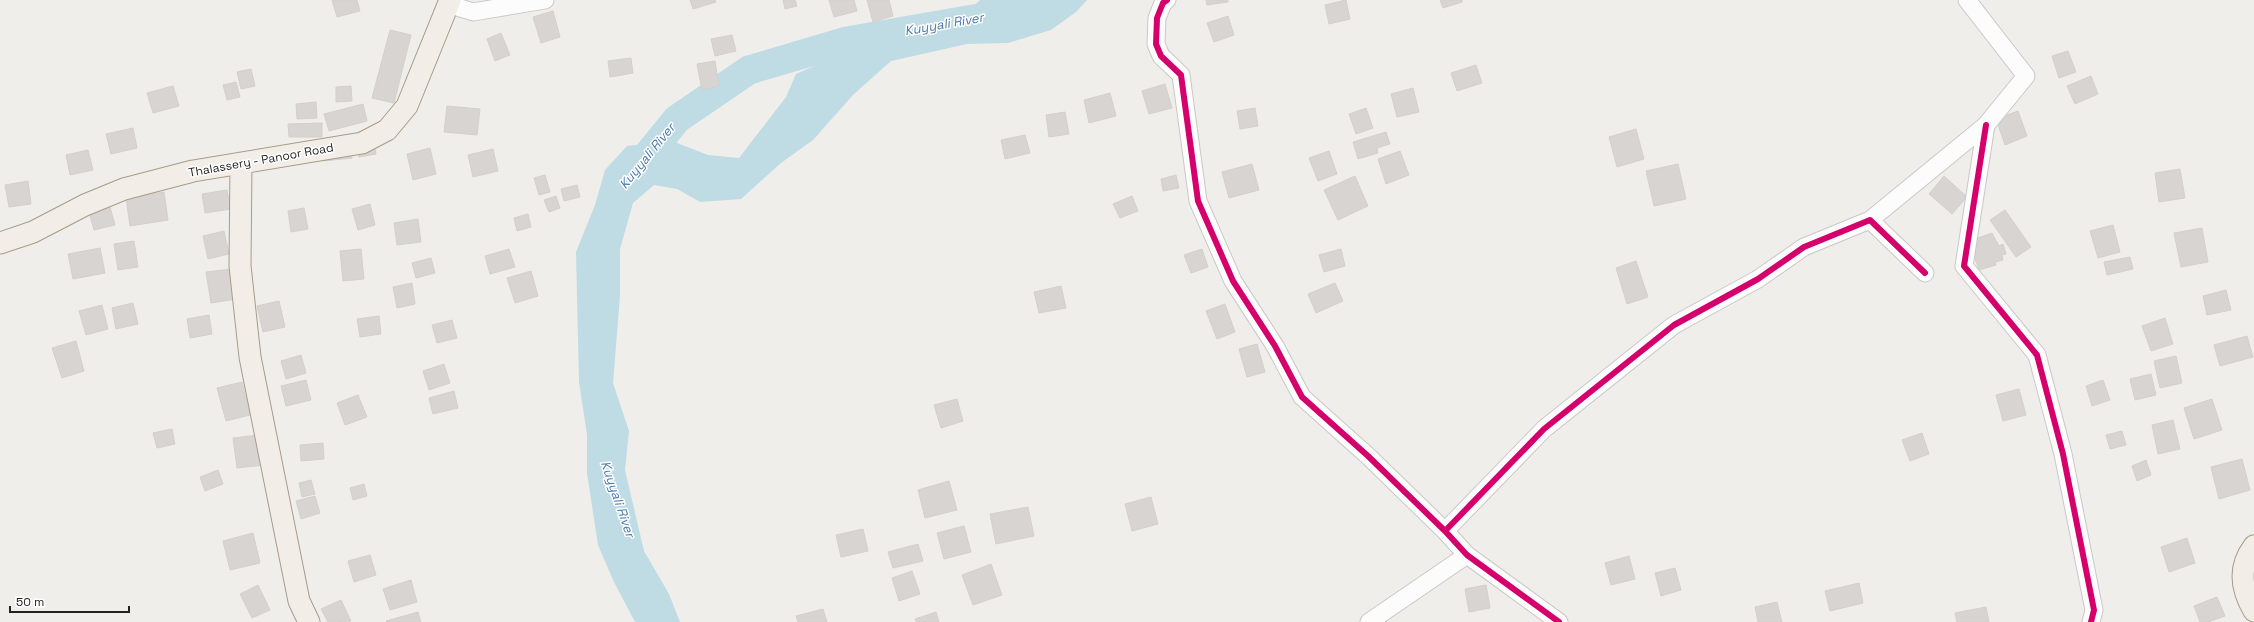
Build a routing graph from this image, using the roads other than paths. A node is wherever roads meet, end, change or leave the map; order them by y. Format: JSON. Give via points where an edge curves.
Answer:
{"nodes":[{"id":1,"x":545,"y":0,"type":"edge"},
{"id":2,"x":1167,"y":0,"type":"edge"},
{"id":3,"x":1967,"y":0,"type":"edge"},
{"id":4,"x":448,"y":2,"type":"edge"},
{"id":5,"x":1986,"y":125,"type":"junction"},
{"id":6,"x":241,"y":163,"type":"junction"},
{"id":7,"x":1870,"y":220,"type":"junction"},
{"id":8,"x":0,"y":243,"type":"edge"},
{"id":9,"x":1925,"y":273,"type":"dead end"},
{"id":10,"x":1445,"y":531,"type":"junction"},
{"id":11,"x":2254,"y":546,"type":"edge"},
{"id":12,"x":1467,"y":555,"type":"junction"},
{"id":13,"x":2254,"y":611,"type":"edge"},
{"id":14,"x":309,"y":622,"type":"edge"},
{"id":15,"x":1369,"y":622,"type":"edge"},
{"id":16,"x":1559,"y":622,"type":"edge"},
{"id":17,"x":2091,"y":622,"type":"edge"}],
"edges":[{"from":1,"to":4,"type":"street","via":[[473,12]]},
{"from":2,"to":10,"type":"street","via":[[1163,3],[1157,18],[1156,44],[1161,56],[1180,74],[1198,201],[1233,281],[1275,346],[1302,397],[1368,456]]},
{"from":3,"to":5,"type":"street","via":[[2026,76]]},
{"from":4,"to":6,"type":"main road","name":"Thalassery - Panoor Road","via":[[407,106],[387,130],[362,143]]},
{"from":5,"to":7,"type":"street"},
{"from":5,"to":17,"type":"street","via":[[1964,266],[2037,355],[2063,454],[2094,610]]},
{"from":6,"to":8,"type":"main road","name":"Thalassery - Panoor Road","via":[[193,171],[124,188],[85,204],[33,232]]},
{"from":6,"to":14,"type":"main road","via":[[240,266],[250,357],[299,601]]},
{"from":7,"to":9,"type":"street"},
{"from":7,"to":10,"type":"street","via":[[1804,247],[1758,280],[1674,326],[1544,429]]},
{"from":10,"to":12,"type":"street"},
{"from":11,"to":13,"type":"main road","via":[[2248,553],[2241,578],[2245,594]]},
{"from":12,"to":15,"type":"street"},
{"from":12,"to":16,"type":"street"}]}
